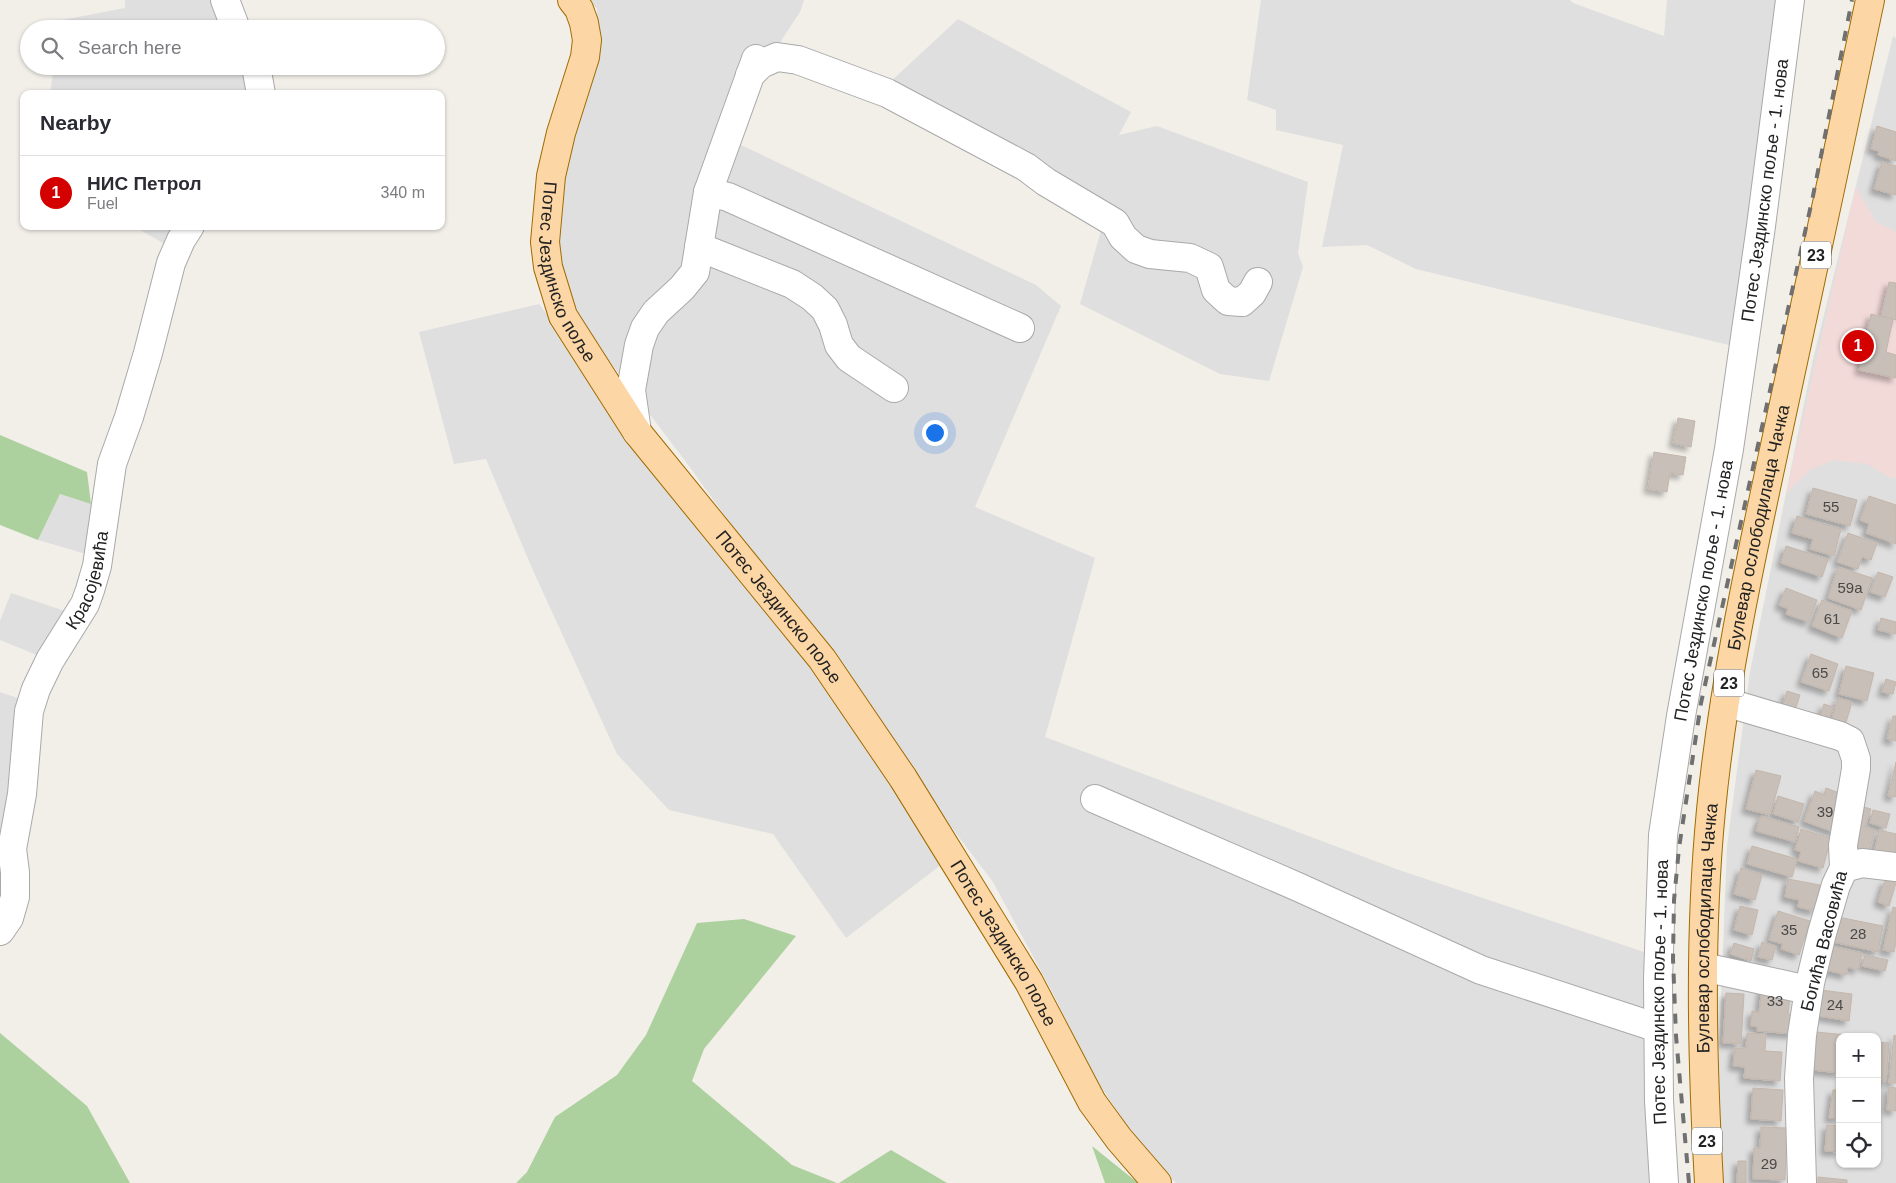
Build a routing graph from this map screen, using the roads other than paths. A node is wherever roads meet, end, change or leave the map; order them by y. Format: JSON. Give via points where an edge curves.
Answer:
{"nodes":[{"id":1,"x":225,"y":0,"type":"edge"},
{"id":2,"x":572,"y":0,"type":"edge"},
{"id":3,"x":1790,"y":0,"type":"edge"},
{"id":4,"x":1870,"y":0,"type":"edge"},
{"id":5,"x":233,"y":20,"type":"edge"},
{"id":6,"x":258,"y":75,"type":"edge"},
{"id":7,"x":260,"y":90,"type":"edge"},
{"id":8,"x":708,"y":192,"type":"junction"},
{"id":9,"x":187,"y":230,"type":"edge"},
{"id":10,"x":700,"y":247,"type":"junction"},
{"id":11,"x":1258,"y":282,"type":"dead end"},
{"id":12,"x":1020,"y":328,"type":"dead end"},
{"id":13,"x":894,"y":388,"type":"dead end"},
{"id":14,"x":638,"y":432,"type":"junction"},
{"id":15,"x":1725,"y":702,"type":"junction"},
{"id":16,"x":1095,"y":799,"type":"dead end"},
{"id":17,"x":1896,"y":867,"type":"edge"},
{"id":18,"x":1844,"y":868,"type":"junction"},
{"id":19,"x":0,"y":931,"type":"edge"},
{"id":20,"x":1703,"y":967,"type":"junction"},
{"id":21,"x":1808,"y":990,"type":"junction"},
{"id":22,"x":1658,"y":1028,"type":"junction"},
{"id":23,"x":1157,"y":1183,"type":"edge"},
{"id":24,"x":1664,"y":1183,"type":"edge"},
{"id":25,"x":1709,"y":1183,"type":"edge"},
{"id":26,"x":1802,"y":1183,"type":"edge"}],
"edges":[{"from":1,"to":5,"type":"street"},
{"from":2,"to":14,"type":"main road","name":"Потес Јездинско поље","via":[[579,8],[587,40],[551,176],[545,242],[548,267],[564,316]]},
{"from":3,"to":22,"type":"street","name":"Потес Јездинско поље - 1. нова","via":[[1729,449],[1663,835]]},
{"from":4,"to":15,"type":"main road","name":"Булевар ослободилаца Чачка","number":"23","via":[[1750,563]]},
{"from":6,"to":7,"type":"street"},
{"from":8,"to":10,"type":"street"},
{"from":8,"to":11,"type":"street","via":[[753,66],[777,57],[798,60],[887,93],[1026,167],[1115,223],[1123,237],[1136,249],[1150,254],[1190,258],[1209,267],[1216,290],[1228,302],[1242,302]]},
{"from":8,"to":12,"type":"street","via":[[728,197]]},
{"from":9,"to":19,"type":"street","name":"Красојевића","via":[[171,263],[148,353],[112,464],[97,566],[90,590],[85,604],[50,660],[29,711],[22,794],[12,849],[15,897],[9,918]]},
{"from":10,"to":13,"type":"street","via":[[792,284],[812,297],[825,309],[839,345],[849,358]]},
{"from":10,"to":14,"type":"street","via":[[695,272],[656,312],[639,345],[631,390]]},
{"from":14,"to":23,"type":"main road","name":"Потес Јездинско поље","via":[[822,659],[903,778],[1029,982],[1092,1102]]},
{"from":15,"to":18,"type":"street","name":"Богића Васовића","via":[[1850,741],[1856,769],[1843,845]]},
{"from":15,"to":20,"type":"main road","name":"Булевар ослободилаца Чачка","number":"23","via":[[1706,868]]},
{"from":16,"to":22,"type":"street","via":[[1481,970]]},
{"from":17,"to":18,"type":"street","via":[[1862,863]]},
{"from":18,"to":21,"type":"street","name":"Богића Васовића","via":[[1830,901]]},
{"from":20,"to":21,"type":"street"},
{"from":20,"to":25,"type":"main road","name":"Булевар ослободилаца Чачка","number":"23","via":[[1703,1062]]},
{"from":21,"to":26,"type":"street","name":"Богића Васовића","via":[[1799,1078]]},
{"from":22,"to":24,"type":"street","name":"Потес Јездинско поље - 1. нова"}]}
